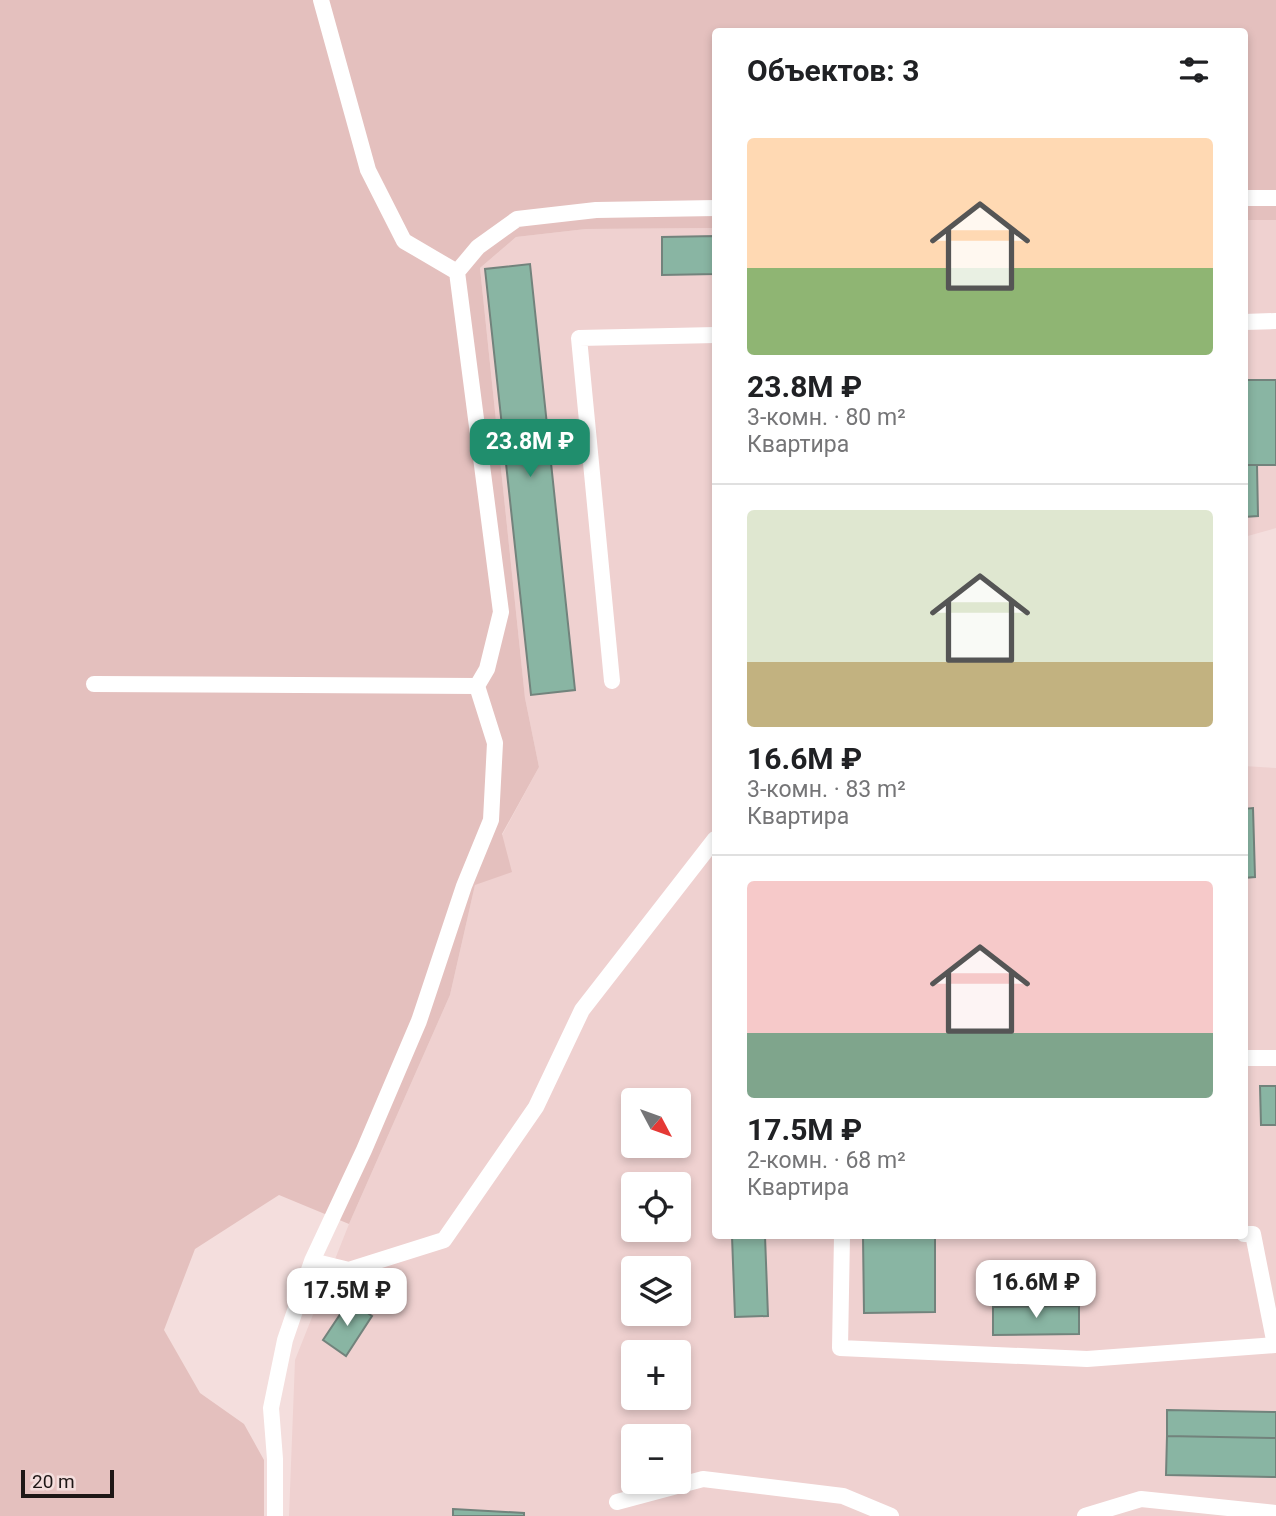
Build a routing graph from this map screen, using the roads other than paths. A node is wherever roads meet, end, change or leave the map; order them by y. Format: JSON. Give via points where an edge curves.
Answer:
{"nodes":[{"id":1,"x":321,"y":0,"type":"edge"},
{"id":2,"x":1248,"y":198,"type":"edge"},
{"id":3,"x":1276,"y":198,"type":"edge"},
{"id":4,"x":712,"y":208,"type":"edge"},
{"id":5,"x":457,"y":272,"type":"junction"},
{"id":6,"x":1276,"y":321,"type":"edge"},
{"id":7,"x":1248,"y":322,"type":"edge"},
{"id":8,"x":712,"y":335,"type":"edge"},
{"id":9,"x":612,"y":681,"type":"dead end"},
{"id":10,"x":94,"y":684,"type":"dead end"},
{"id":11,"x":477,"y":686,"type":"junction"},
{"id":12,"x":712,"y":843,"type":"edge"},
{"id":13,"x":1248,"y":1058,"type":"edge"},
{"id":14,"x":1276,"y":1058,"type":"edge"},
{"id":15,"x":1248,"y":1234,"type":"edge"},
{"id":16,"x":842,"y":1239,"type":"edge"},
{"id":17,"x":312,"y":1261,"type":"junction"},
{"id":18,"x":617,"y":1502,"type":"dead end"},
{"id":19,"x":1276,"y":1513,"type":"edge"},
{"id":20,"x":275,"y":1516,"type":"edge"},
{"id":21,"x":891,"y":1516,"type":"edge"},
{"id":22,"x":1085,"y":1516,"type":"edge"}],
"edges":[{"from":1,"to":5,"type":"lane","via":[[369,170],[404,241]]},
{"from":2,"to":3,"type":"lane"},
{"from":4,"to":5,"type":"lane","via":[[596,210],[517,219],[478,247]]},
{"from":5,"to":11,"type":"lane","via":[[501,612],[487,669]]},
{"from":6,"to":7,"type":"lane"},
{"from":8,"to":9,"type":"lane","via":[[579,338]]},
{"from":10,"to":11,"type":"lane"},
{"from":11,"to":17,"type":"lane","via":[[495,743],[491,820],[419,1021]]},
{"from":12,"to":17,"type":"lane","via":[[582,1010],[536,1107],[444,1240],[349,1270]]},
{"from":13,"to":14,"type":"lane"},
{"from":15,"to":16,"type":"lane","via":[[1253,1234],[1275,1345],[1087,1359],[840,1348]]},
{"from":17,"to":20,"type":"lane","via":[[285,1340],[271,1408]]},
{"from":18,"to":21,"type":"lane","via":[[703,1479],[843,1496]]},
{"from":19,"to":22,"type":"lane","via":[[1141,1499]]}]}
